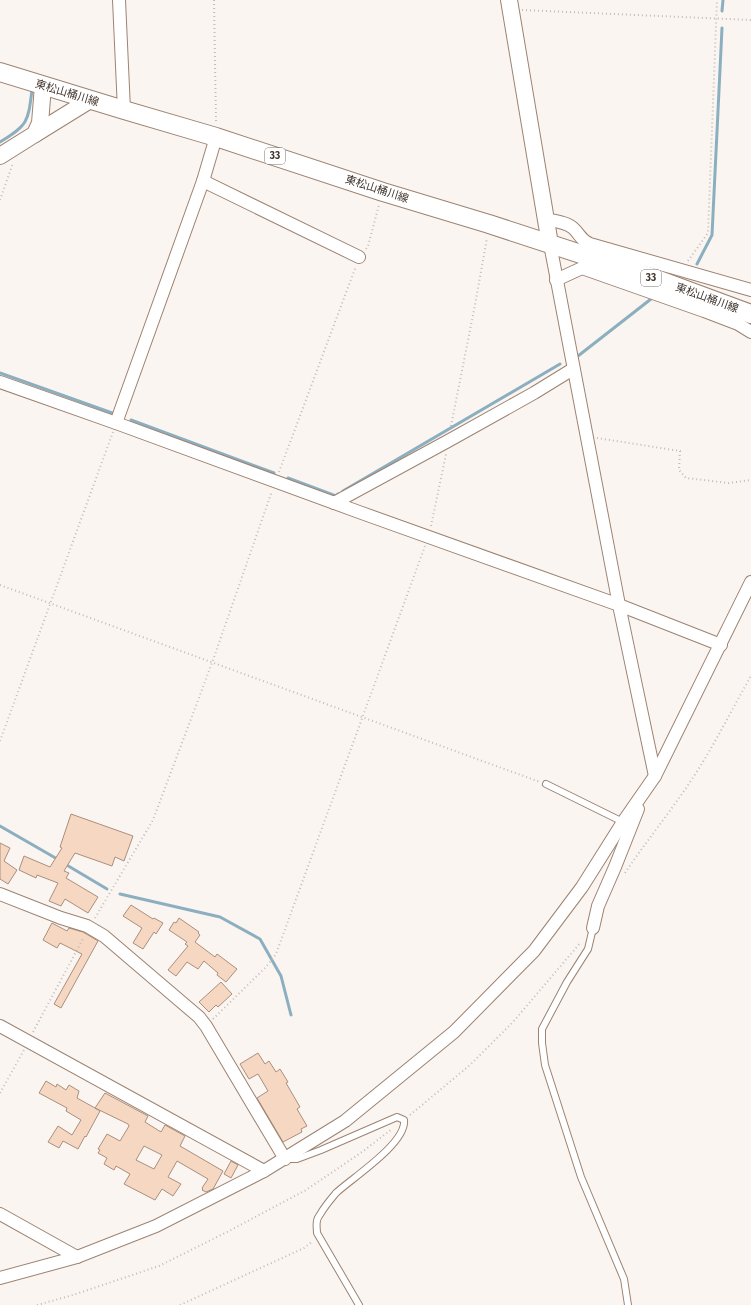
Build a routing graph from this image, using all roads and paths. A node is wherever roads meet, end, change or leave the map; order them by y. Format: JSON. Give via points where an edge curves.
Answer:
{"nodes":[{"id":1,"x":119,"y":0,"type":"edge"},
{"id":2,"x":214,"y":0,"type":"edge"},
{"id":3,"x":717,"y":0,"type":"edge"},
{"id":4,"x":509,"y":5,"type":"edge"},
{"id":5,"x":716,"y":18,"type":"junction"},
{"id":6,"x":751,"y":20,"type":"edge"},
{"id":7,"x":0,"y":72,"type":"edge"},
{"id":8,"x":43,"y":86,"type":"junction"},
{"id":9,"x":90,"y":100,"type":"junction"},
{"id":10,"x":124,"y":110,"type":"junction"},
{"id":11,"x":35,"y":134,"type":"junction"},
{"id":12,"x":216,"y":137,"type":"junction"},
{"id":13,"x":19,"y":144,"type":"junction"},
{"id":14,"x":0,"y":156,"type":"edge"},
{"id":15,"x":203,"y":181,"type":"junction"},
{"id":16,"x":383,"y":192,"type":"junction"},
{"id":17,"x":0,"y":200,"type":"edge"},
{"id":18,"x":545,"y":219,"type":"junction"},
{"id":19,"x":489,"y":224,"type":"junction"},
{"id":20,"x":550,"y":244,"type":"junction"},
{"id":21,"x":359,"y":257,"type":"junction"},
{"id":22,"x":681,"y":271,"type":"junction"},
{"id":23,"x":556,"y":280,"type":"junction"},
{"id":24,"x":751,"y":290,"type":"edge"},
{"id":25,"x":751,"y":314,"type":"edge"},
{"id":26,"x":751,"y":332,"type":"edge"},
{"id":27,"x":573,"y":369,"type":"junction"},
{"id":28,"x":0,"y":382,"type":"edge"},
{"id":29,"x":116,"y":423,"type":"junction"},
{"id":30,"x":586,"y":436,"type":"junction"},
{"id":31,"x":448,"y":441,"type":"junction"},
{"id":32,"x":751,"y":480,"type":"edge"},
{"id":33,"x":276,"y":482,"type":"junction"},
{"id":34,"x":334,"y":502,"type":"junction"},
{"id":35,"x":429,"y":537,"type":"junction"},
{"id":36,"x":751,"y":582,"type":"edge"},
{"id":37,"x":0,"y":584,"type":"edge"},
{"id":38,"x":51,"y":603,"type":"junction"},
{"id":39,"x":619,"y":605,"type":"junction"},
{"id":40,"x":720,"y":645,"type":"junction"},
{"id":41,"x":212,"y":663,"type":"junction"},
{"id":42,"x":751,"y":676,"type":"edge"},
{"id":43,"x":363,"y":718,"type":"junction"},
{"id":44,"x":0,"y":741,"type":"edge"},
{"id":45,"x":655,"y":776,"type":"junction"},
{"id":46,"x":546,"y":784,"type":"joint"},
{"id":47,"x":644,"y":792,"type":"junction"},
{"id":48,"x":623,"y":822,"type":"junction"},
{"id":49,"x":621,"y":879,"type":"dead end"},
{"id":50,"x":0,"y":894,"type":"edge"},
{"id":51,"x":89,"y":927,"type":"junction"},
{"id":52,"x":592,"y":928,"type":"junction"},
{"id":53,"x":0,"y":1026,"type":"edge"},
{"id":54,"x":206,"y":1026,"type":"junction"},
{"id":55,"x":28,"y":1042,"type":"junction"},
{"id":56,"x":0,"y":1093,"type":"edge"},
{"id":57,"x":404,"y":1120,"type":"junction"},
{"id":58,"x":285,"y":1159,"type":"junction"},
{"id":59,"x":264,"y":1171,"type":"junction"},
{"id":60,"x":0,"y":1214,"type":"edge"},
{"id":61,"x":317,"y":1233,"type":"junction"},
{"id":62,"x":77,"y":1256,"type":"junction"},
{"id":63,"x":0,"y":1278,"type":"edge"},
{"id":64,"x":37,"y":1305,"type":"edge"},
{"id":65,"x":180,"y":1305,"type":"edge"},
{"id":66,"x":359,"y":1305,"type":"edge"},
{"id":67,"x":628,"y":1305,"type":"edge"}],
"edges":[{"from":1,"to":10,"type":"street"},
{"from":2,"to":12,"type":"path"},
{"from":3,"to":5,"type":"path"},
{"from":4,"to":5,"type":"path"},
{"from":4,"to":18,"type":"street"},
{"from":5,"to":6,"type":"path"},
{"from":5,"to":22,"type":"path","via":[[708,233]]},
{"from":7,"to":8,"type":"main road","name":"東松山桶川線","number":"33"},
{"from":8,"to":9,"type":"main road","name":"東松山桶川線","number":"33"},
{"from":8,"to":11,"type":"street","via":[[40,123]]},
{"from":9,"to":10,"type":"main road","name":"東松山桶川線","number":"33"},
{"from":9,"to":11,"type":"street"},
{"from":10,"to":12,"type":"main road","name":"東松山桶川線","number":"33"},
{"from":11,"to":13,"type":"street"},
{"from":12,"to":15,"type":"street"},
{"from":12,"to":16,"type":"main road","name":"東松山桶川線","number":"33"},
{"from":13,"to":14,"type":"street"},
{"from":13,"to":17,"type":"path"},
{"from":15,"to":21,"type":"street"},
{"from":15,"to":29,"type":"street"},
{"from":16,"to":19,"type":"main road","name":"東松山桶川線","number":"33"},
{"from":16,"to":21,"type":"path","via":[[368,246]]},
{"from":18,"to":20,"type":"street"},
{"from":18,"to":22,"type":"street","via":[[569,226],[581,239],[590,244]]},
{"from":19,"to":20,"type":"main road","name":"東松山桶川線","number":"33"},
{"from":19,"to":31,"type":"path"},
{"from":20,"to":23,"type":"street"},
{"from":20,"to":25,"type":"main road","name":"東松山桶川線","number":"33","via":[[648,276]]},
{"from":21,"to":33,"type":"path"},
{"from":22,"to":24,"type":"street"},
{"from":23,"to":26,"type":"street","via":[[582,268],[704,311],[738,324]]},
{"from":23,"to":27,"type":"street"},
{"from":27,"to":30,"type":"street"},
{"from":27,"to":31,"type":"street"},
{"from":28,"to":29,"type":"street"},
{"from":29,"to":33,"type":"street"},
{"from":29,"to":38,"type":"path"},
{"from":30,"to":32,"type":"path","via":[[680,451],[679,470],[686,478],[729,483]]},
{"from":30,"to":39,"type":"street"},
{"from":31,"to":34,"type":"street"},
{"from":31,"to":35,"type":"path"},
{"from":33,"to":34,"type":"street"},
{"from":33,"to":41,"type":"path"},
{"from":34,"to":35,"type":"street"},
{"from":35,"to":39,"type":"street"},
{"from":35,"to":43,"type":"path"},
{"from":36,"to":40,"type":"street"},
{"from":37,"to":38,"type":"path"},
{"from":38,"to":41,"type":"path"},
{"from":38,"to":44,"type":"path"},
{"from":39,"to":40,"type":"street"},
{"from":39,"to":45,"type":"street"},
{"from":40,"to":45,"type":"street"},
{"from":41,"to":43,"type":"path"},
{"from":41,"to":51,"type":"path","via":[[153,820]]},
{"from":42,"to":49,"type":"path","via":[[694,776]]},
{"from":43,"to":46,"type":"path"},
{"from":43,"to":54,"type":"path","via":[[276,954]]},
{"from":45,"to":47,"type":"street"},
{"from":46,"to":48,"type":"lane"},
{"from":47,"to":48,"type":"street"},
{"from":47,"to":52,"type":"street","via":[[598,906]]},
{"from":48,"to":58,"type":"street","via":[[582,886],[534,951],[454,1032],[345,1121]]},
{"from":50,"to":51,"type":"street"},
{"from":51,"to":54,"type":"street","via":[[104,936],[199,1017]]},
{"from":51,"to":55,"type":"path"},
{"from":52,"to":57,"type":"path","via":[[514,1022],[470,1065]]},
{"from":52,"to":67,"type":"lane","via":[[588,949],[542,1029],[542,1043],[545,1065],[581,1177],[624,1279]]},
{"from":53,"to":55,"type":"street"},
{"from":54,"to":58,"type":"street"},
{"from":55,"to":56,"type":"path"},
{"from":55,"to":59,"type":"street"},
{"from":57,"to":58,"type":"lane","via":[[397,1117],[321,1150],[297,1159]]},
{"from":57,"to":61,"type":"lane","via":[[403,1130],[384,1154],[325,1206],[316,1221]]},
{"from":57,"to":64,"type":"path","via":[[306,1190],[229,1231],[159,1266]]},
{"from":58,"to":59,"type":"street"},
{"from":59,"to":62,"type":"street","via":[[156,1226]]},
{"from":60,"to":62,"type":"street"},
{"from":61,"to":65,"type":"path","via":[[312,1242],[304,1248]]},
{"from":61,"to":66,"type":"lane"},
{"from":62,"to":63,"type":"street"}]}
